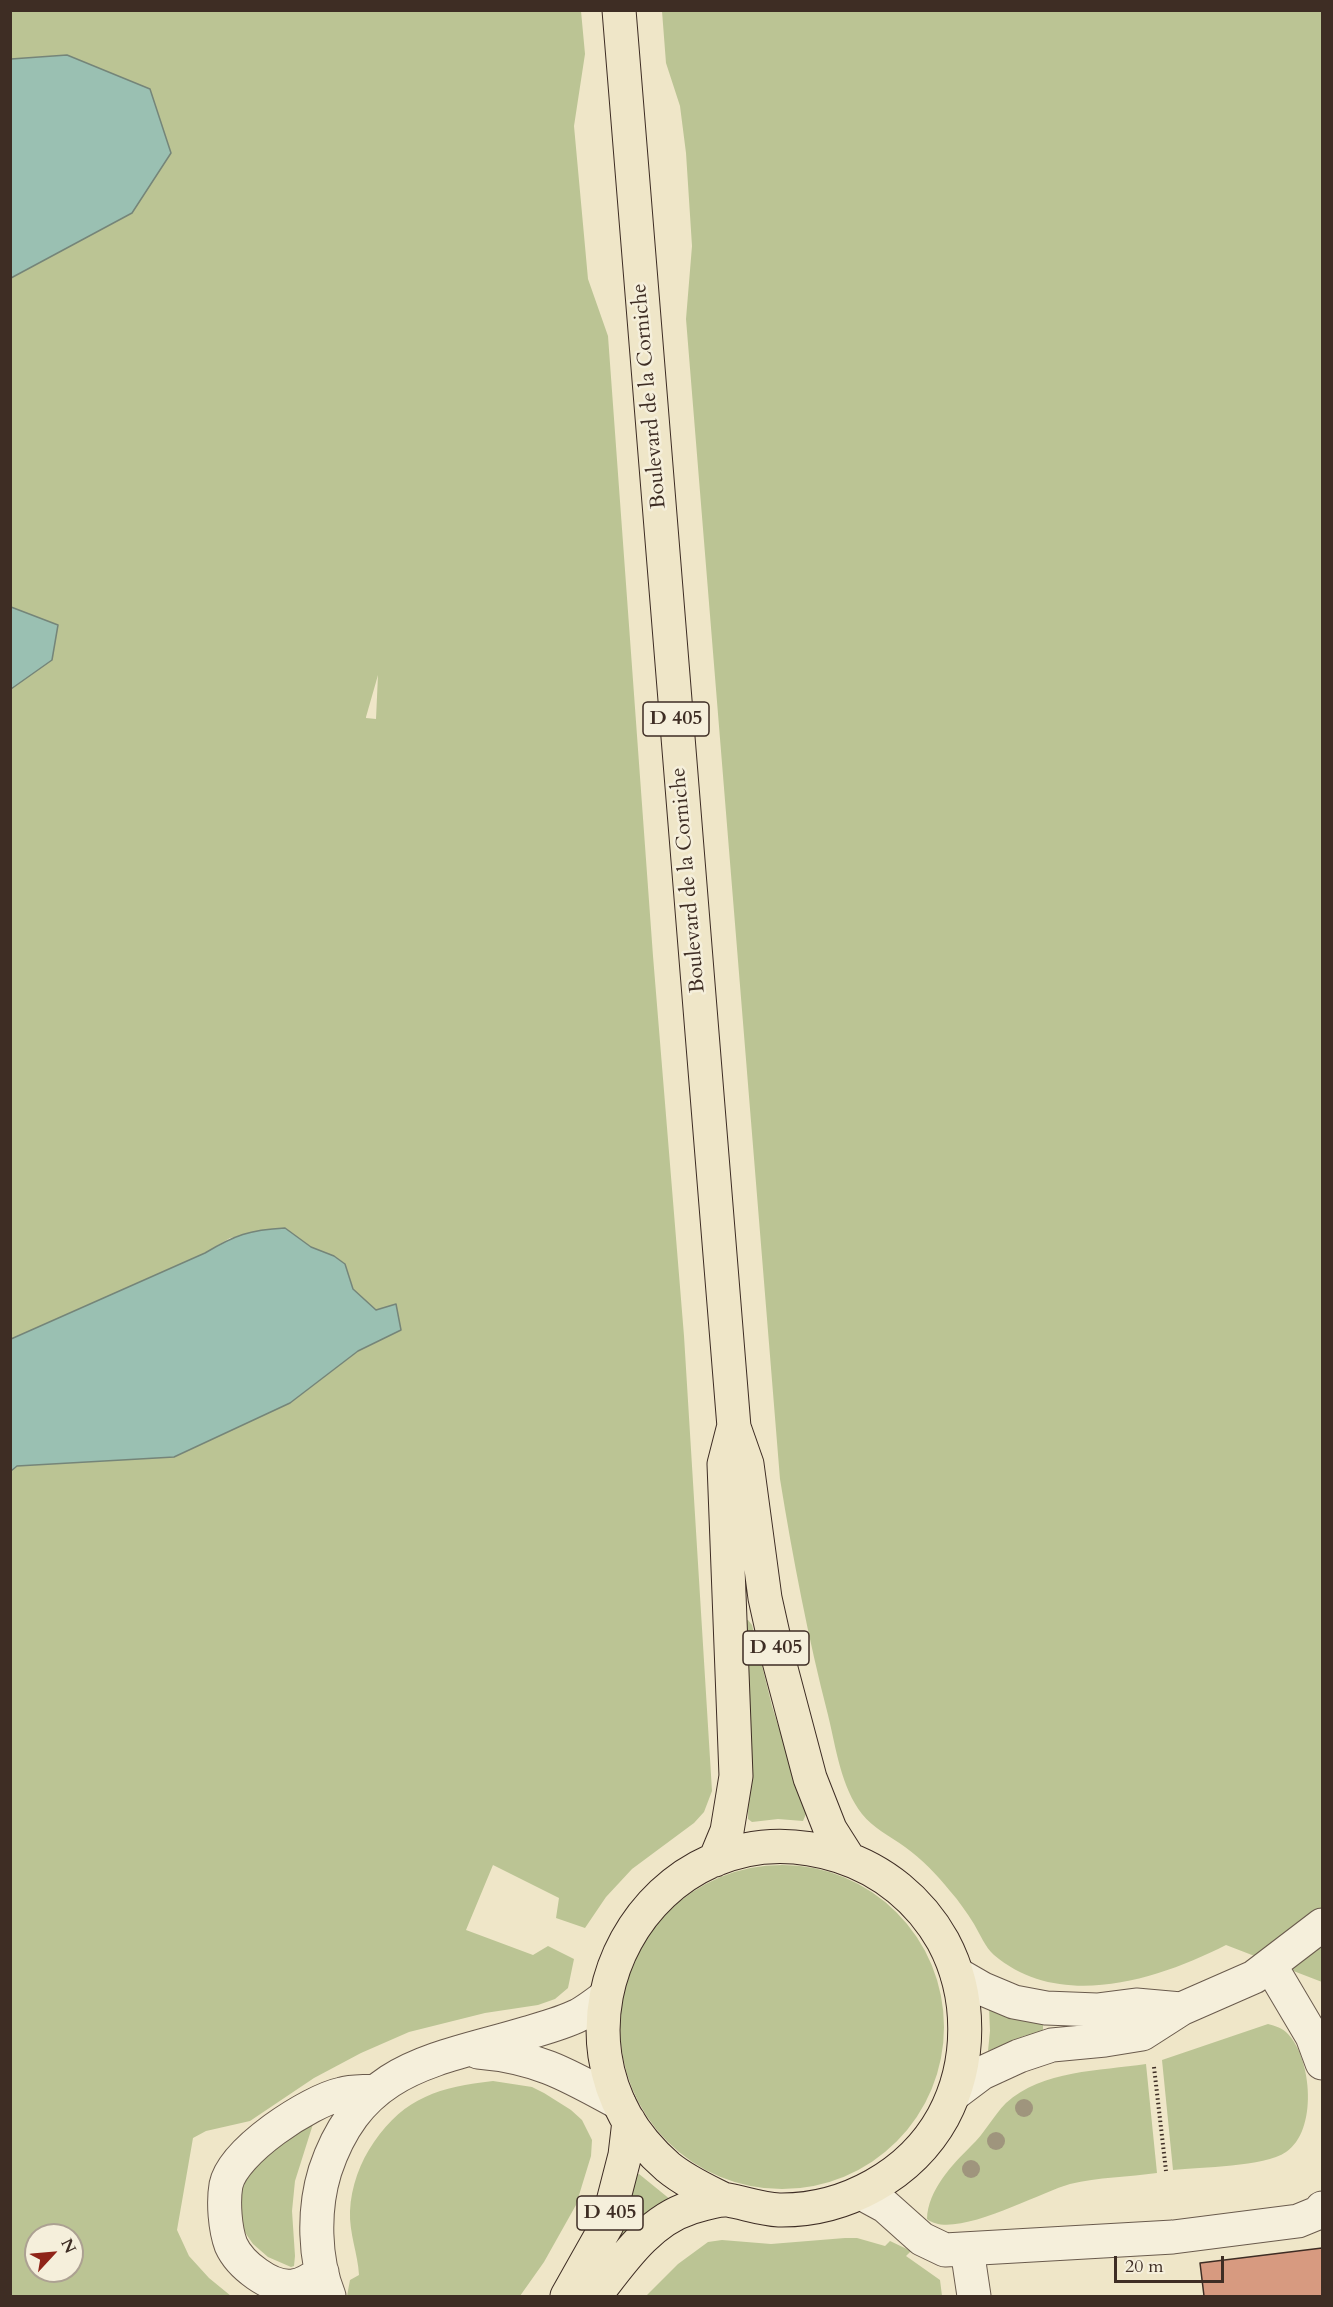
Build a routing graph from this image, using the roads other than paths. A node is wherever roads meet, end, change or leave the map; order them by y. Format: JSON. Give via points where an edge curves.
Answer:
{"nodes":[{"id":1,"x":619,"y":10,"type":"edge"},
{"id":2,"x":734,"y":1427,"type":"junction"},
{"id":3,"x":849,"y":1859,"type":"junction"},
{"id":4,"x":715,"y":1860,"type":"junction"},
{"id":5,"x":1323,"y":1925,"type":"edge"},
{"id":6,"x":1270,"y":1965,"type":"junction"},
{"id":7,"x":957,"y":1974,"type":"junction"},
{"id":8,"x":605,"y":1997,"type":"junction"},
{"id":9,"x":1181,"y":2009,"type":"junction"},
{"id":10,"x":465,"y":2051,"type":"junction"},
{"id":11,"x":1323,"y":2063,"type":"edge"},
{"id":12,"x":374,"y":2091,"type":"junction"},
{"id":13,"x":954,"y":2094,"type":"junction"},
{"id":14,"x":624,"y":2112,"type":"junction"},
{"id":15,"x":861,"y":2193,"type":"junction"},
{"id":16,"x":725,"y":2199,"type":"junction"},
{"id":17,"x":1323,"y":2208,"type":"edge"},
{"id":18,"x":967,"y":2249,"type":"junction"},
{"id":19,"x":325,"y":2284,"type":"edge"},
{"id":20,"x":567,"y":2296,"type":"edge"},
{"id":21,"x":595,"y":2296,"type":"edge"},
{"id":22,"x":974,"y":2296,"type":"edge"}],
"edges":[{"from":1,"to":2,"type":"main road","name":"Boulevard de la Corniche","number":"D 405"},
{"from":2,"to":3,"type":"main road","name":"Boulevard de la Corniche","number":"D 405","via":[[747,1464],[765,1598],[810,1778],[830,1829]]},
{"from":2,"to":4,"type":"main road","name":"Boulevard de la Corniche","number":"D 405","via":[[724,1464],[736,1776],[727,1831]]},
{"from":3,"to":4,"type":"main road","via":[[823,1851],[768,1847]]},
{"from":3,"to":7,"type":"main road","via":[[892,1882],[916,1904],[940,1937]]},
{"from":4,"to":8,"type":"main road","via":[[670,1887],[645,1911],[621,1948]]},
{"from":5,"to":6,"type":"street"},
{"from":6,"to":9,"type":"street","via":[[1254,1977]]},
{"from":6,"to":11,"type":"street","via":[[1312,2036]]},
{"from":7,"to":9,"type":"street","via":[[1014,2002],[1046,2008],[1097,2010],[1136,2005]]},
{"from":7,"to":13,"type":"main road","via":[[965,2022]]},
{"from":8,"to":10,"type":"street","via":[[569,2019]]},
{"from":8,"to":14,"type":"main road","via":[[604,2051]]},
{"from":9,"to":13,"type":"street","via":[[1142,2034],[1052,2045],[1019,2056],[982,2073]]},
{"from":10,"to":12,"type":"street","via":[[417,2065]]},
{"from":10,"to":14,"type":"street","via":[[508,2055],[564,2072]]},
{"from":12,"to":19,"type":"street","via":[[341,2133],[324,2175],[318,2199],[317,2234]]},
{"from":12,"to":19,"type":"street","via":[[342,2093],[314,2104],[244,2154],[226,2185],[231,2246],[248,2267],[271,2284]]},
{"from":13,"to":15,"type":"main road","via":[[926,2142],[892,2174]]},
{"from":14,"to":16,"type":"main road","via":[[647,2147],[670,2169],[696,2187]]},
{"from":14,"to":20,"type":"main road","number":"D 405","via":[[625,2155],[606,2224]]},
{"from":15,"to":16,"type":"main road","via":[[835,2203],[779,2210]]},
{"from":15,"to":18,"type":"street","via":[[885,2206],[922,2239],[945,2250]]},
{"from":16,"to":21,"type":"main road","number":"D 405","via":[[686,2209],[660,2224]]},
{"from":17,"to":18,"type":"street","via":[[1298,2221],[1173,2237]]},
{"from":18,"to":22,"type":"street"}]}
